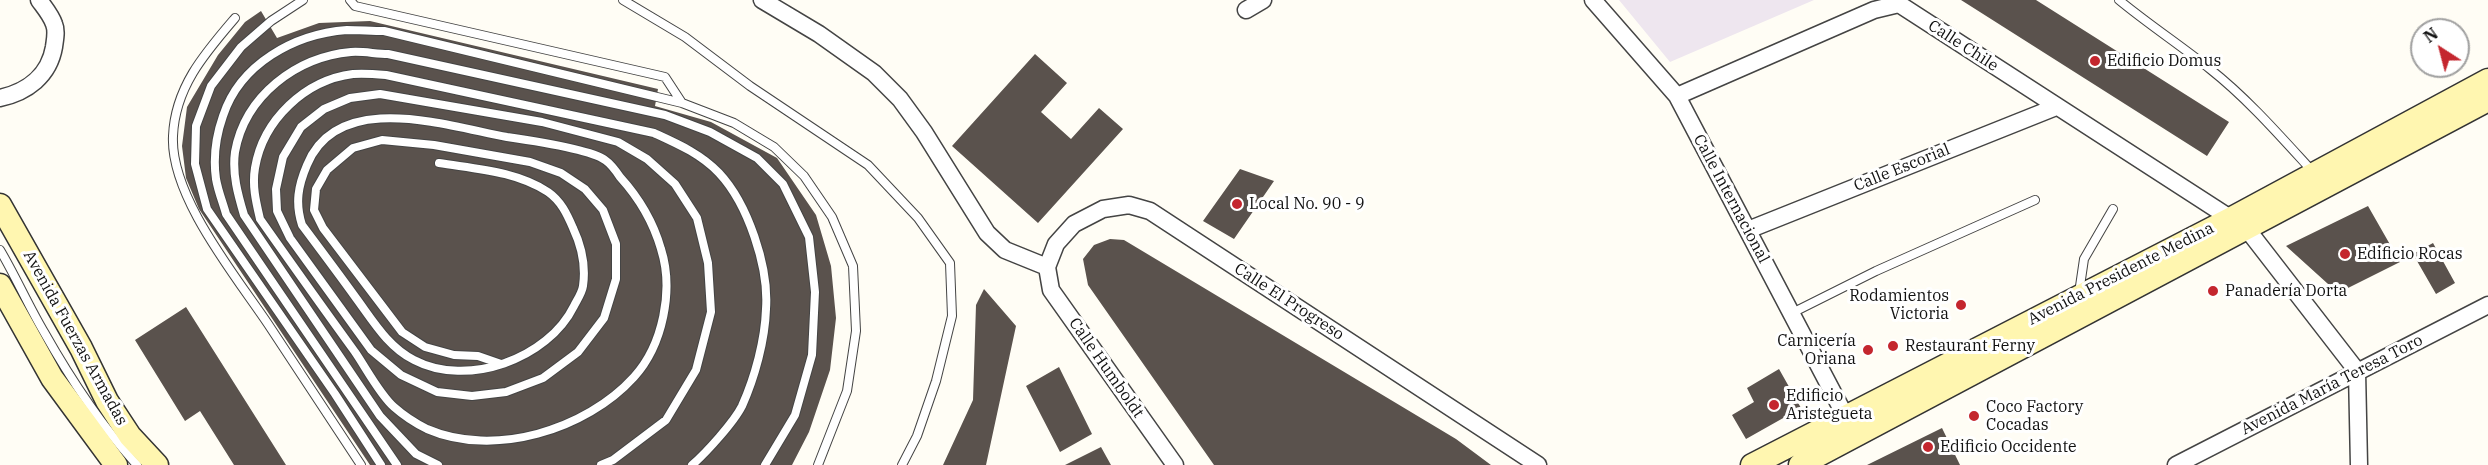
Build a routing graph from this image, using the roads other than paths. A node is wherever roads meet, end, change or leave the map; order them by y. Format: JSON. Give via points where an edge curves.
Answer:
{"nodes":[{"id":1,"x":39,"y":0,"type":"edge"},
{"id":2,"x":303,"y":0,"type":"edge"},
{"id":3,"x":350,"y":0,"type":"edge"},
{"id":4,"x":623,"y":0,"type":"edge"},
{"id":5,"x":762,"y":0,"type":"edge"},
{"id":6,"x":1263,"y":0,"type":"edge"},
{"id":7,"x":1593,"y":0,"type":"edge"},
{"id":8,"x":2119,"y":0,"type":"edge"},
{"id":9,"x":1874,"y":4,"type":"edge"},
{"id":10,"x":1246,"y":10,"type":"dead end"},
{"id":11,"x":235,"y":18,"type":"dead end"},
{"id":12,"x":2488,"y":80,"type":"edge"},
{"id":13,"x":1677,"y":96,"type":"junction"},
{"id":14,"x":0,"y":98,"type":"edge"},
{"id":15,"x":2488,"y":100,"type":"edge"},
{"id":16,"x":682,"y":103,"type":"junction"},
{"id":17,"x":2056,"y":107,"type":"junction"},
{"id":18,"x":439,"y":163,"type":"dead end"},
{"id":19,"x":2314,"y":174,"type":"junction"},
{"id":20,"x":2035,"y":200,"type":"dead end"},
{"id":21,"x":2113,"y":209,"type":"dead end"},
{"id":22,"x":4,"y":214,"type":"edge"},
{"id":23,"x":2239,"y":224,"type":"junction"},
{"id":24,"x":1748,"y":230,"type":"junction"},
{"id":25,"x":0,"y":250,"type":"edge"},
{"id":26,"x":1047,"y":267,"type":"junction"},
{"id":27,"x":0,"y":285,"type":"edge"},
{"id":28,"x":2078,"y":296,"type":"junction"},
{"id":29,"x":2488,"y":305,"type":"edge"},
{"id":30,"x":1792,"y":313,"type":"junction"},
{"id":31,"x":501,"y":364,"type":"junction"},
{"id":32,"x":2357,"y":371,"type":"junction"},
{"id":33,"x":1845,"y":415,"type":"junction"},
{"id":34,"x":1856,"y":436,"type":"junction"},
{"id":35,"x":116,"y":465,"type":"edge"},
{"id":36,"x":136,"y":465,"type":"edge"},
{"id":37,"x":157,"y":465,"type":"edge"},
{"id":38,"x":361,"y":465,"type":"edge"},
{"id":39,"x":381,"y":465,"type":"edge"},
{"id":40,"x":397,"y":465,"type":"edge"},
{"id":41,"x":438,"y":465,"type":"edge"},
{"id":42,"x":601,"y":465,"type":"edge"},
{"id":43,"x":692,"y":465,"type":"edge"},
{"id":44,"x":765,"y":465,"type":"edge"},
{"id":45,"x":818,"y":465,"type":"edge"},
{"id":46,"x":902,"y":465,"type":"edge"},
{"id":47,"x":1175,"y":465,"type":"edge"},
{"id":48,"x":1538,"y":465,"type":"edge"},
{"id":49,"x":1752,"y":465,"type":"edge"},
{"id":50,"x":1800,"y":465,"type":"edge"},
{"id":51,"x":2176,"y":465,"type":"edge"},
{"id":52,"x":2359,"y":465,"type":"edge"}],
"edges":[{"from":1,"to":14,"type":"street","via":[[55,25],[53,54],[35,82],[19,93]]},
{"from":2,"to":39,"type":"lane","via":[[242,47],[211,86],[196,126],[195,164],[207,209]]},
{"from":3,"to":16,"type":"lane","via":[[355,6],[665,77]]},
{"from":4,"to":46,"type":"lane","via":[[685,37],[868,165],[918,218],[950,263],[952,316],[917,436]]},
{"from":5,"to":26,"type":"street","via":[[819,34],[874,74],[900,99],[924,132],[987,233],[1005,250]]},
{"from":6,"to":10,"type":"street"},
{"from":7,"to":13,"type":"street","name":"Calle Internacional"},
{"from":8,"to":19,"type":"lane","via":[[2212,70]]},
{"from":9,"to":13,"type":"street","name":"Calle Chile"},
{"from":9,"to":17,"type":"street","name":"Calle Chile","via":[[1899,4]]},
{"from":11,"to":38,"type":"lane","via":[[203,56],[182,90],[173,136],[177,173],[190,204]]},
{"from":12,"to":19,"type":"street","name":"Avenida Presidente Medina"},
{"from":13,"to":24,"type":"street","name":"Calle Internacional"},
{"from":15,"to":23,"type":"street","name":"Avenida Presidente Medina"},
{"from":16,"to":40,"type":"lane","via":[[384,31],[347,30],[314,36],[282,48],[253,69],[229,97],[216,137],[216,178],[226,214]]},
{"from":16,"to":45,"type":"lane","via":[[734,123],[774,147],[804,176],[832,217],[853,266],[856,331],[847,391]]},
{"from":17,"to":23,"type":"street","name":"Calle Chile"},
{"from":17,"to":24,"type":"street","name":"Calle Escorial"},
{"from":18,"to":31,"type":"lane","via":[[518,176],[549,193],[564,207],[584,256],[583,288],[567,321],[536,349]]},
{"from":19,"to":23,"type":"street","name":"Avenida Presidente Medina"},
{"from":20,"to":30,"type":"lane"},
{"from":21,"to":28,"type":"lane","via":[[2084,259]]},
{"from":22,"to":37,"type":"street","name":"Avenida Fuerzas Armadas","via":[[107,401],[130,436]]},
{"from":23,"to":28,"type":"street","name":"Avenida Presidente Medina"},
{"from":23,"to":32,"type":"street","name":"Calle Chile"},
{"from":23,"to":34,"type":"street","name":"Avenida Presidente Medina"},
{"from":24,"to":30,"type":"street","name":"Calle Internacional"},
{"from":25,"to":36,"type":"lane","via":[[42,330],[94,414]]},
{"from":26,"to":47,"type":"street","name":"Calle Humboldt","via":[[1051,290]]},
{"from":26,"to":48,"type":"street","name":"Calle El Progreso","via":[[1056,244],[1074,224],[1112,207],[1129,205],[1150,211]]},
{"from":27,"to":35,"type":"street","name":"Avenida Fuerzas Armadas","via":[[52,378]]},
{"from":28,"to":33,"type":"street","name":"Avenida Presidente Medina"},
{"from":29,"to":32,"type":"street","name":"Avenida María Teresa Toro"},
{"from":30,"to":33,"type":"street","name":"Calle Internacional"},
{"from":31,"to":42,"type":"lane","via":[[425,347],[402,332],[322,228],[314,210],[316,189],[327,170],[353,148],[382,140],[434,145],[530,162],[561,172],[585,189],[603,210],[616,244],[616,279],[604,318],[578,352],[543,378],[506,392],[472,396],[437,392],[401,375],[371,350],[290,238],[278,211],[276,189],[283,157],[301,127],[324,109],[350,98],[380,94],[542,122],[618,142],[647,159],[675,184],[697,218],[708,263],[711,312],[696,370],[666,420]]},
{"from":31,"to":43,"type":"lane","via":[[469,372],[437,370],[392,345],[302,225],[297,207],[299,184],[310,157],[328,135],[347,125],[373,118],[409,119],[560,146],[604,159],[637,195],[655,227],[666,264],[666,302],[655,344],[635,377],[596,409],[549,432],[506,441],[465,439],[427,429],[393,406],[260,219],[254,189],[255,166],[278,117],[298,96],[323,82],[353,74],[386,75],[654,133],[688,148],[720,174],[745,210],[761,256],[766,308],[759,352],[741,407]]},
{"from":32,"to":51,"type":"street","name":"Avenida María Teresa Toro"},
{"from":32,"to":52,"type":"street"},
{"from":33,"to":34,"type":"street","name":"Calle Internacional"},
{"from":33,"to":49,"type":"street","name":"Avenida Presidente Medina"},
{"from":34,"to":50,"type":"street","name":"Avenida Presidente Medina"},
{"from":41,"to":44,"type":"lane","via":[[416,454],[380,416],[244,215],[235,185],[235,153],[244,123],[261,96],[285,75],[314,60],[352,52],[388,54],[665,115],[710,132],[757,158],[783,184],[809,237],[815,292],[810,365],[795,415]]}]}
